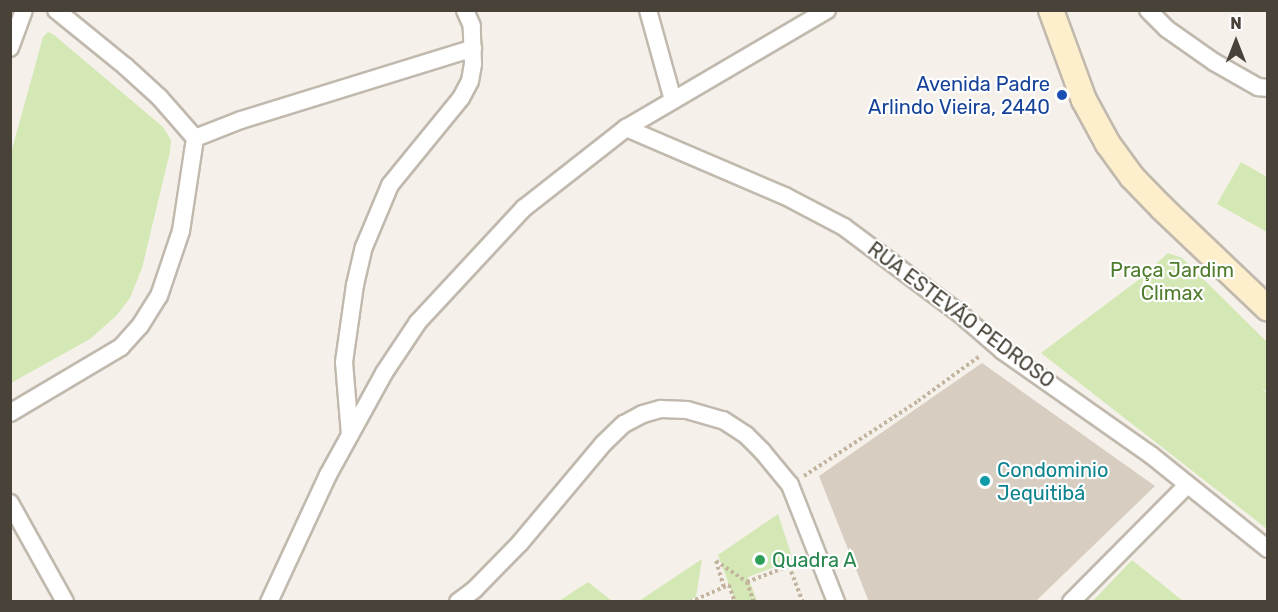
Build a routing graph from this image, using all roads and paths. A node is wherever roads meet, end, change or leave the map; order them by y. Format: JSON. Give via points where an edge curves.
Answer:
{"nodes":[{"id":1,"x":24,"y":10,"type":"edge"},
{"id":2,"x":56,"y":10,"type":"edge"},
{"id":3,"x":465,"y":10,"type":"edge"},
{"id":4,"x":648,"y":10,"type":"edge"},
{"id":5,"x":827,"y":10,"type":"edge"},
{"id":6,"x":1051,"y":10,"type":"edge"},
{"id":7,"x":1148,"y":10,"type":"edge"},
{"id":8,"x":10,"y":48,"type":"edge"},
{"id":9,"x":473,"y":48,"type":"junction"},
{"id":10,"x":1268,"y":88,"type":"edge"},
{"id":11,"x":673,"y":100,"type":"junction"},
{"id":12,"x":626,"y":128,"type":"junction"},
{"id":13,"x":195,"y":138,"type":"junction"},
{"id":14,"x":1268,"y":309,"type":"edge"},
{"id":15,"x":996,"y":344,"type":"junction"},
{"id":16,"x":10,"y":413,"type":"edge"},
{"id":17,"x":350,"y":435,"type":"junction"},
{"id":18,"x":790,"y":485,"type":"junction"},
{"id":19,"x":1187,"y":485,"type":"junction"},
{"id":20,"x":10,"y":503,"type":"edge"},
{"id":21,"x":1268,"y":549,"type":"edge"},
{"id":22,"x":747,"y":582,"type":"junction"},
{"id":23,"x":724,"y":587,"type":"junction"},
{"id":24,"x":65,"y":602,"type":"edge"},
{"id":25,"x":269,"y":602,"type":"edge"},
{"id":26,"x":458,"y":602,"type":"edge"},
{"id":27,"x":690,"y":602,"type":"edge"},
{"id":28,"x":735,"y":602,"type":"edge"},
{"id":29,"x":754,"y":602,"type":"edge"},
{"id":30,"x":803,"y":602,"type":"edge"},
{"id":31,"x":836,"y":602,"type":"edge"},
{"id":32,"x":1071,"y":602,"type":"edge"}],
"edges":[{"from":1,"to":8,"type":"street"},
{"from":2,"to":13,"type":"street","via":[[160,98]]},
{"from":3,"to":9,"type":"street","via":[[472,26]]},
{"from":4,"to":11,"type":"street"},
{"from":5,"to":11,"type":"street"},
{"from":6,"to":14,"type":"main road","via":[[1084,100],[1108,144],[1162,208]]},
{"from":7,"to":10,"type":"street","via":[[1167,29],[1214,62],[1258,87]]},
{"from":9,"to":13,"type":"street"},
{"from":9,"to":17,"type":"street","via":[[470,81],[461,98],[390,185],[364,248],[344,362]]},
{"from":11,"to":12,"type":"street"},
{"from":12,"to":15,"type":"street","name":"RUA ESTEVÃO PEDROSO","via":[[785,196],[844,227]]},
{"from":12,"to":17,"type":"street","via":[[524,208],[418,322]]},
{"from":13,"to":16,"type":"street","via":[[182,231],[159,296],[140,326],[121,347]]},
{"from":15,"to":18,"type":"path"},
{"from":15,"to":19,"type":"street","name":"RUA ESTEVÃO PEDROSO"},
{"from":17,"to":25,"type":"street"},
{"from":18,"to":26,"type":"street","via":[[754,443],[723,420],[687,410],[643,414],[624,424],[603,444],[520,543]]},
{"from":18,"to":31,"type":"street"},
{"from":19,"to":21,"type":"street","name":"RUA ESTEVÃO PEDROSO"},
{"from":19,"to":32,"type":"street"},
{"from":20,"to":24,"type":"street"},
{"from":22,"to":23,"type":"path","via":[[716,561]]},
{"from":22,"to":29,"type":"path"},
{"from":22,"to":30,"type":"path","via":[[789,566]]},
{"from":23,"to":27,"type":"path"},
{"from":23,"to":28,"type":"path","via":[[729,585]]}]}
